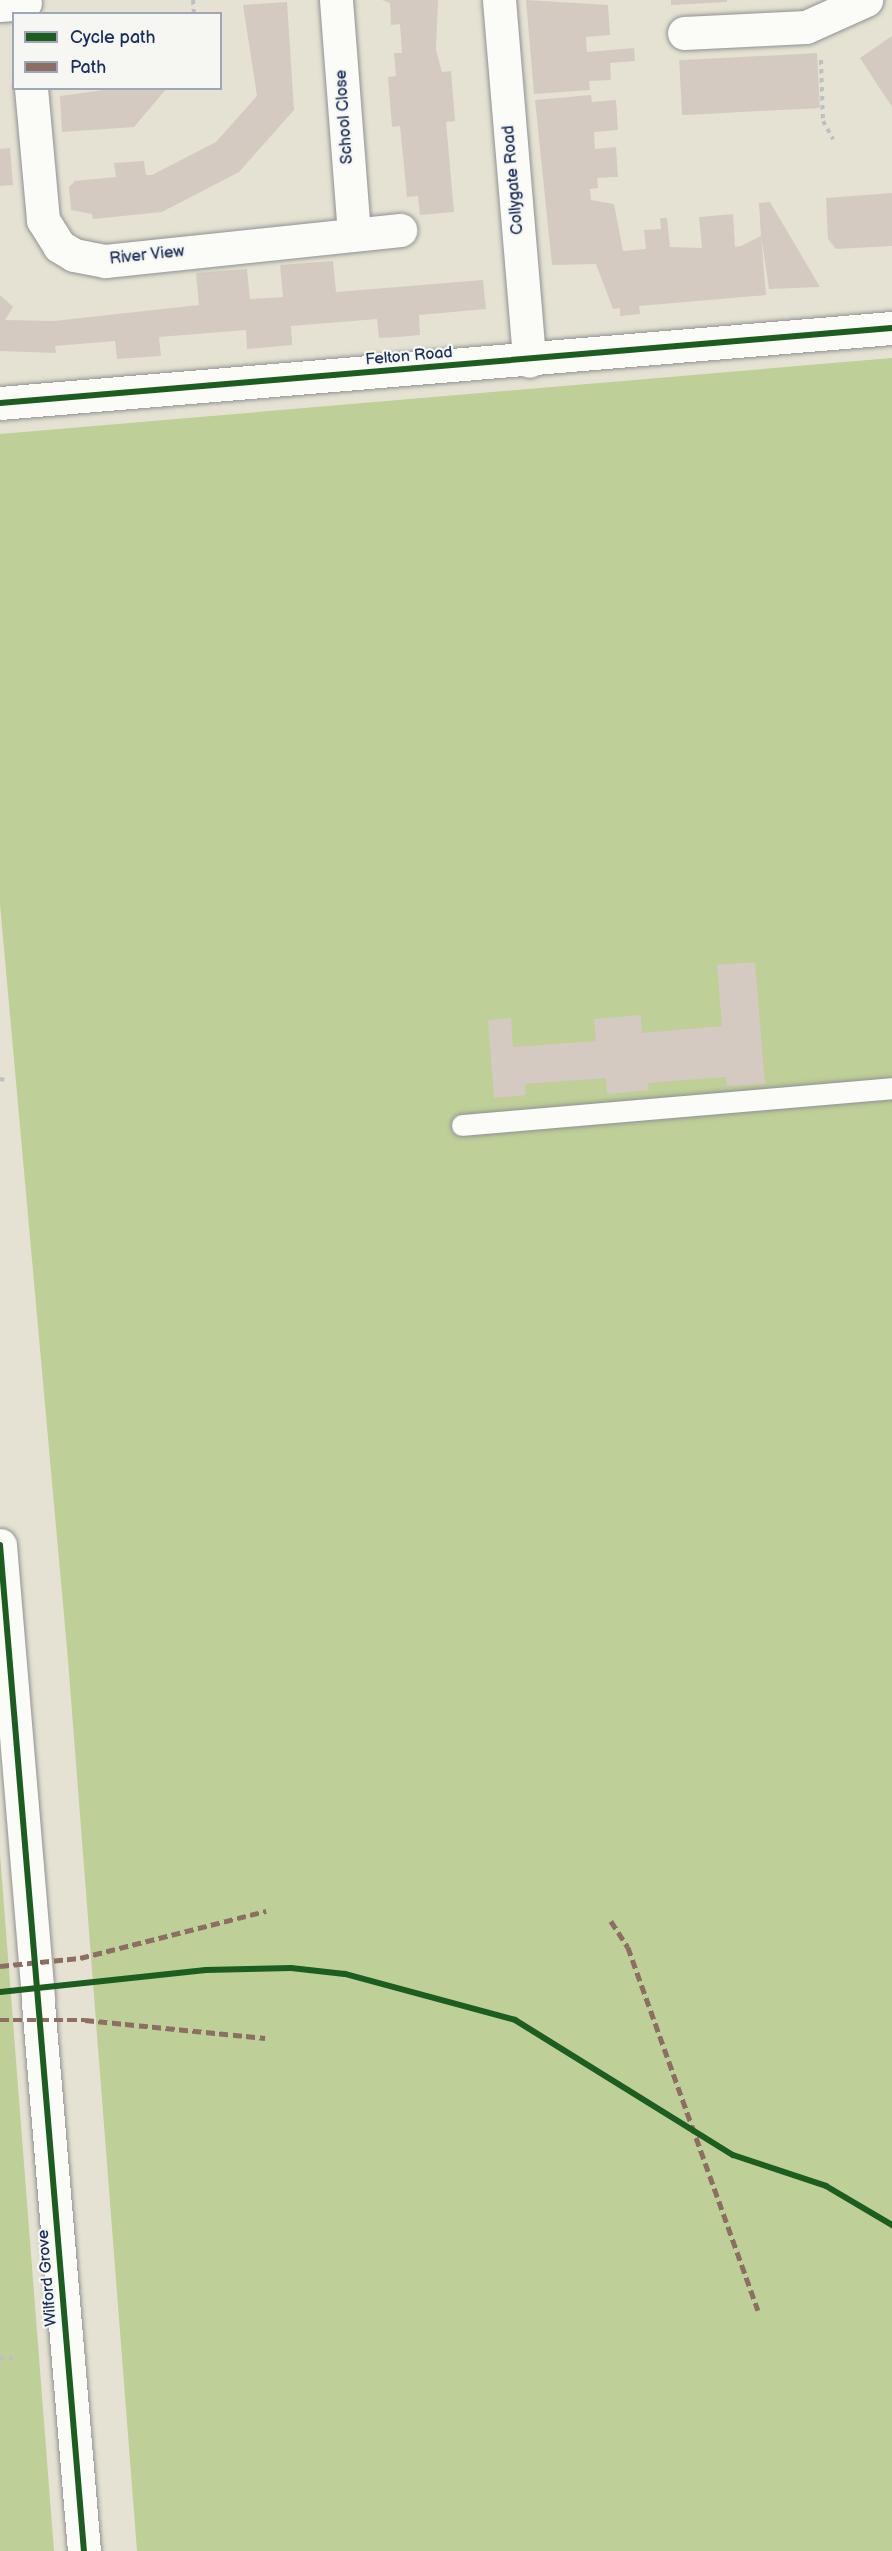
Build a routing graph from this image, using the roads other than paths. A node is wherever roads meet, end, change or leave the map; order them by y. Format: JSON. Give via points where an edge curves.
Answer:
{"nodes":[{"id":1,"x":336,"y":0,"type":"edge"},
{"id":2,"x":499,"y":0,"type":"edge"},
{"id":3,"x":866,"y":0,"type":"edge"},
{"id":4,"x":684,"y":33,"type":"dead end"},
{"id":5,"x":31,"y":90,"type":"edge"},
{"id":6,"x":400,"y":230,"type":"dead end"},
{"id":7,"x":354,"y":234,"type":"junction"},
{"id":8,"x":892,"y":328,"type":"edge"},
{"id":9,"x":529,"y":361,"type":"junction"},
{"id":10,"x":0,"y":403,"type":"edge"},
{"id":11,"x":892,"y":1089,"type":"edge"},
{"id":12,"x":462,"y":1125,"type":"dead end"},
{"id":13,"x":0,"y":1545,"type":"edge"},
{"id":14,"x":7,"y":1697,"type":"edge"},
{"id":15,"x":84,"y":2551,"type":"edge"}],
"edges":[{"from":1,"to":7,"type":"street","name":"School Close"},
{"from":2,"to":9,"type":"street","name":"Collygate Road"},
{"from":3,"to":4,"type":"street","via":[[806,27]]},
{"from":5,"to":7,"type":"street","name":"River View","via":[[43,220],[59,246],[74,255],[105,261]]},
{"from":6,"to":7,"type":"street","name":"River View"},
{"from":8,"to":9,"type":"street","name":"Felton Road"},
{"from":9,"to":10,"type":"street","name":"Felton Road"},
{"from":11,"to":12,"type":"lane"},
{"from":13,"to":14,"type":"street","name":"Wilford Grove"},
{"from":14,"to":15,"type":"street","name":"Wilford Grove","via":[[38,2000]]}]}
